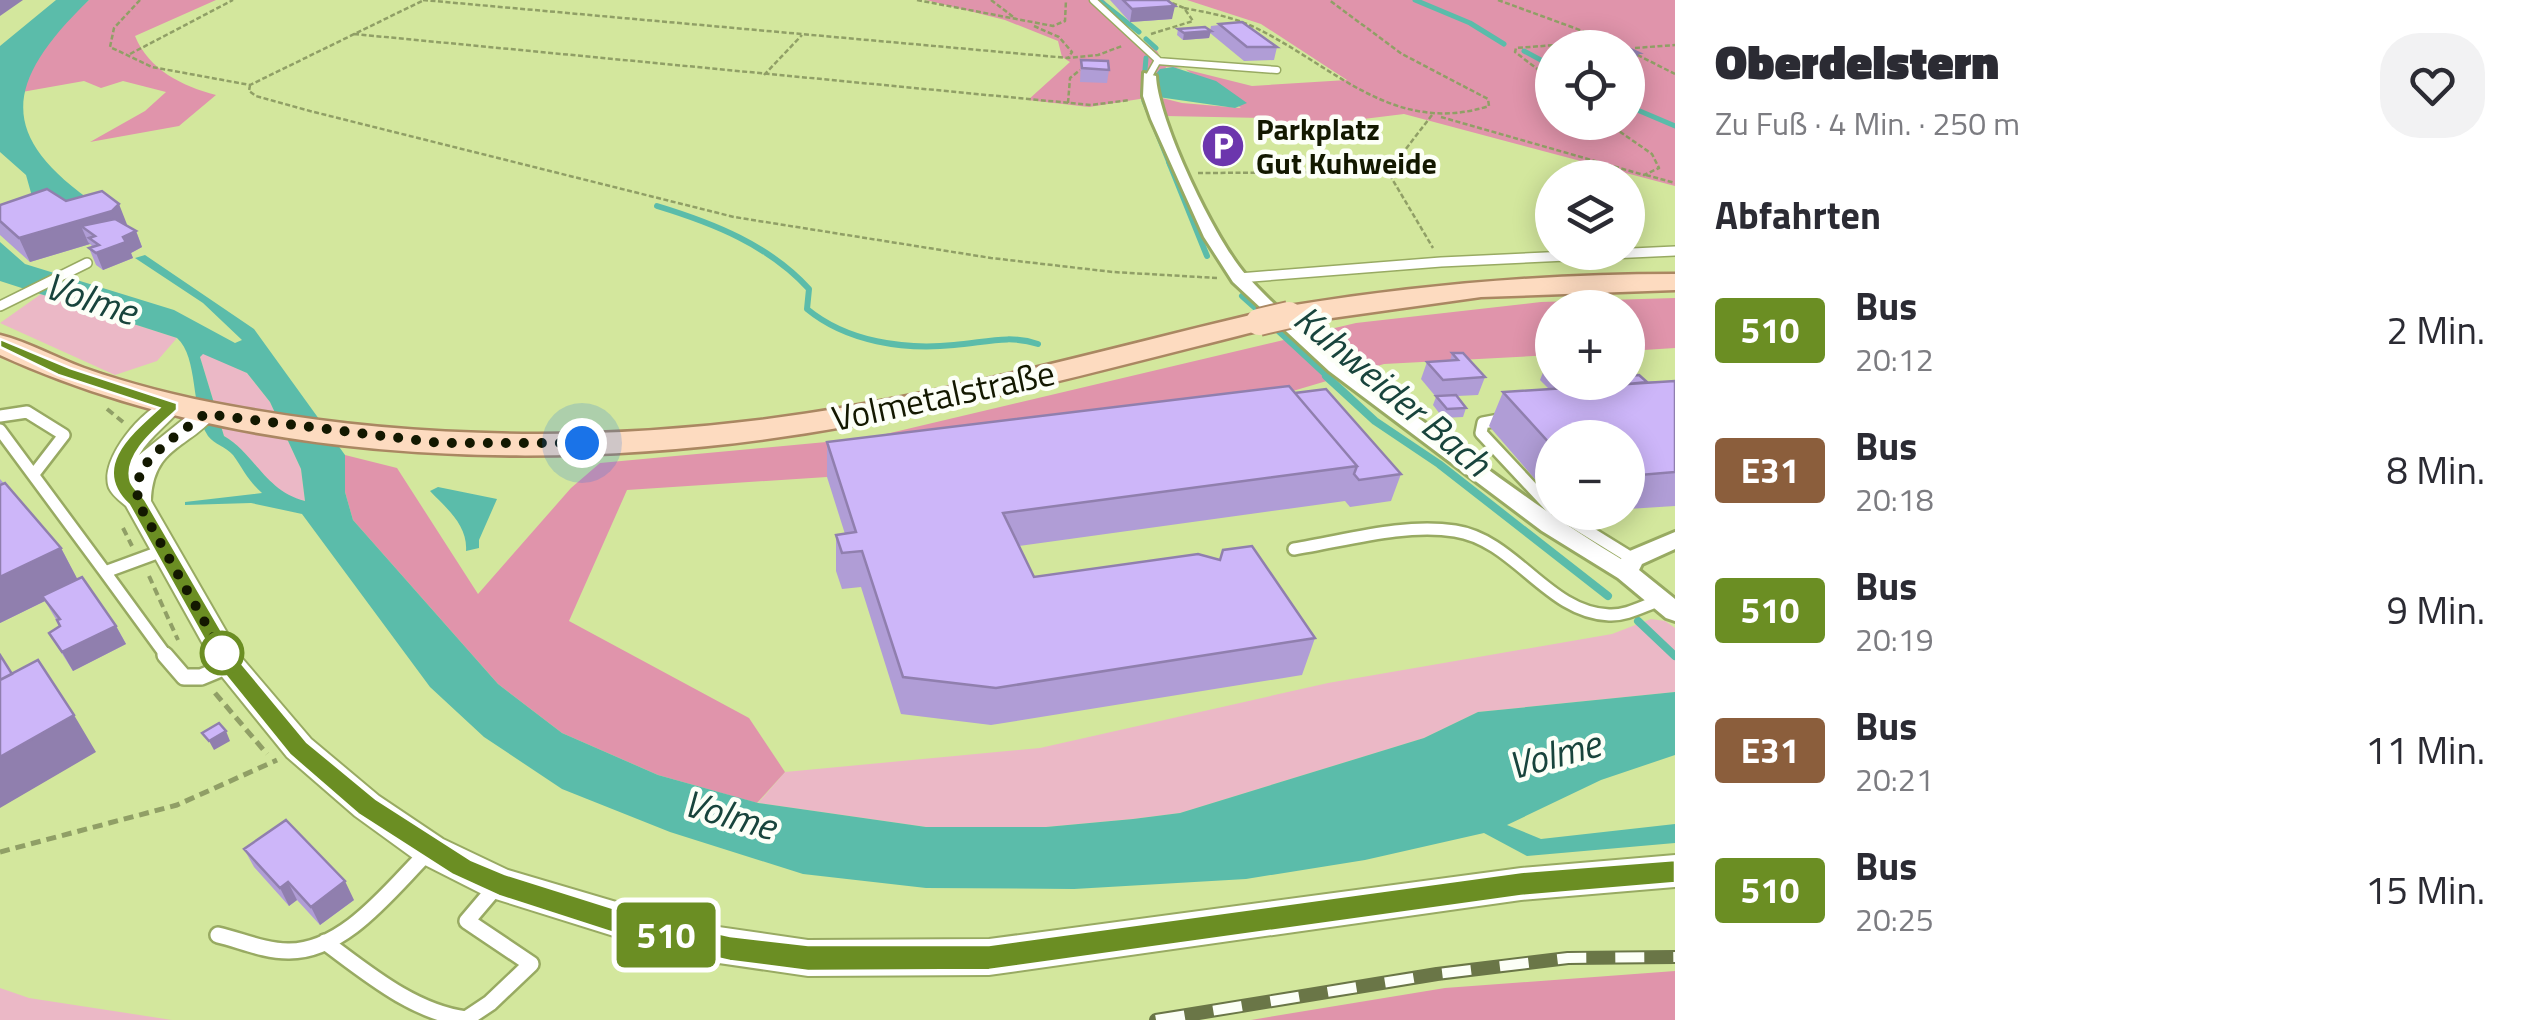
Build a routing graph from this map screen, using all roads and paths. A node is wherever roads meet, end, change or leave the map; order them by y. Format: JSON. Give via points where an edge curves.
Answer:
{"nodes":[{"id":1,"x":140,"y":0,"type":"edge"},
{"id":2,"x":234,"y":0,"type":"edge"},
{"id":3,"x":423,"y":0,"type":"edge"},
{"id":4,"x":917,"y":0,"type":"edge"},
{"id":5,"x":990,"y":0,"type":"edge"},
{"id":6,"x":1066,"y":0,"type":"edge"},
{"id":7,"x":1093,"y":0,"type":"edge"},
{"id":8,"x":1165,"y":0,"type":"edge"},
{"id":9,"x":1328,"y":0,"type":"edge"},
{"id":10,"x":1498,"y":0,"type":"edge"},
{"id":11,"x":1184,"y":8,"type":"junction"},
{"id":12,"x":1019,"y":21,"type":"junction"},
{"id":13,"x":1585,"y":30,"type":"edge"},
{"id":14,"x":354,"y":34,"type":"junction"},
{"id":15,"x":802,"y":35,"type":"junction"},
{"id":16,"x":1134,"y":40,"type":"junction"},
{"id":17,"x":1675,"y":45,"type":"edge"},
{"id":18,"x":1535,"y":46,"type":"edge"},
{"id":19,"x":1645,"y":47,"type":"edge"},
{"id":20,"x":1119,"y":48,"type":"junction"},
{"id":21,"x":130,"y":54,"type":"junction"},
{"id":22,"x":1645,"y":55,"type":"edge"},
{"id":23,"x":1068,"y":58,"type":"junction"},
{"id":24,"x":1100,"y":61,"type":"edge"},
{"id":25,"x":1157,"y":62,"type":"junction"},
{"id":26,"x":1086,"y":67,"type":"edge"},
{"id":27,"x":1535,"y":67,"type":"edge"},
{"id":28,"x":1277,"y":70,"type":"dead end"},
{"id":29,"x":1675,"y":74,"type":"edge"},
{"id":30,"x":764,"y":76,"type":"junction"},
{"id":31,"x":250,"y":86,"type":"junction"},
{"id":32,"x":1149,"y":86,"type":"junction"},
{"id":33,"x":1068,"y":102,"type":"junction"},
{"id":34,"x":1432,"y":115,"type":"junction"},
{"id":35,"x":1632,"y":140,"type":"edge"},
{"id":36,"x":1585,"y":160,"type":"edge"},
{"id":37,"x":1388,"y":172,"type":"junction"},
{"id":38,"x":1184,"y":174,"type":"junction"},
{"id":39,"x":1645,"y":175,"type":"edge"},
{"id":40,"x":1645,"y":175,"type":"edge"},
{"id":41,"x":1675,"y":183,"type":"edge"},
{"id":42,"x":1675,"y":251,"type":"edge"},
{"id":43,"x":1442,"y":262,"type":"junction"},
{"id":44,"x":87,"y":263,"type":"edge"},
{"id":45,"x":1239,"y":278,"type":"junction"},
{"id":46,"x":1675,"y":282,"type":"edge"},
{"id":47,"x":0,"y":306,"type":"edge"},
{"id":48,"x":0,"y":344,"type":"edge"},
{"id":49,"x":171,"y":406,"type":"junction"},
{"id":50,"x":1,"y":413,"type":"edge"},
{"id":51,"x":205,"y":414,"type":"junction"},
{"id":52,"x":1512,"y":418,"type":"edge"},
{"id":53,"x":0,"y":430,"type":"edge"},
{"id":54,"x":34,"y":474,"type":"junction"},
{"id":55,"x":1535,"y":489,"type":"edge"},
{"id":56,"x":137,"y":501,"type":"junction"},
{"id":57,"x":1582,"y":530,"type":"edge"},
{"id":58,"x":1675,"y":540,"type":"edge"},
{"id":59,"x":1294,"y":549,"type":"dead end"},
{"id":60,"x":153,"y":554,"type":"junction"},
{"id":61,"x":1630,"y":566,"type":"junction"},
{"id":62,"x":105,"y":572,"type":"junction"},
{"id":63,"x":1668,"y":606,"type":"edge"},
{"id":64,"x":178,"y":640,"type":"dead end"},
{"id":65,"x":230,"y":665,"type":"junction"},
{"id":66,"x":277,"y":760,"type":"dead end"},
{"id":67,"x":430,"y":850,"type":"junction"},
{"id":68,"x":0,"y":852,"type":"edge"},
{"id":69,"x":1675,"y":871,"type":"edge"},
{"id":70,"x":499,"y":884,"type":"junction"},
{"id":71,"x":218,"y":935,"type":"dead end"},
{"id":72,"x":325,"y":942,"type":"junction"}],
"edges":[{"from":1,"to":21,"type":"path","via":[[110,36],[110,47]]},
{"from":2,"to":21,"type":"path"},
{"from":3,"to":14,"type":"path"},
{"from":3,"to":15,"type":"path"},
{"from":4,"to":12,"type":"path"},
{"from":5,"to":12,"type":"path"},
{"from":6,"to":12,"type":"path","via":[[1062,24]]},
{"from":7,"to":16,"type":"lane"},
{"from":8,"to":11,"type":"path"},
{"from":9,"to":34,"type":"path","via":[[1490,106],[1474,114]]},
{"from":10,"to":13,"type":"path"},
{"from":11,"to":16,"type":"path","via":[[1193,22]]},
{"from":11,"to":34,"type":"path","via":[[1256,27],[1353,88]]},
{"from":12,"to":23,"type":"path","via":[[1058,37],[1072,52]]},
{"from":14,"to":30,"type":"path"},
{"from":14,"to":31,"type":"path"},
{"from":15,"to":23,"type":"path"},
{"from":15,"to":30,"type":"path"},
{"from":16,"to":20,"type":"path"},
{"from":16,"to":25,"type":"lane"},
{"from":17,"to":19,"type":"path"},
{"from":18,"to":27,"type":"path","via":[[1515,52]]},
{"from":20,"to":23,"type":"path"},
{"from":20,"to":24,"type":"path"},
{"from":21,"to":31,"type":"path","via":[[152,67]]},
{"from":22,"to":29,"type":"path"},
{"from":25,"to":28,"type":"lane"},
{"from":25,"to":32,"type":"lane"},
{"from":26,"to":33,"type":"path","via":[[1070,78]]},
{"from":30,"to":33,"type":"path"},
{"from":31,"to":45,"type":"path","via":[[256,96],[734,217],[991,258]]},
{"from":32,"to":33,"type":"path","via":[[1104,104]]},
{"from":32,"to":38,"type":"street"},
{"from":34,"to":36,"type":"path"},
{"from":34,"to":37,"type":"path"},
{"from":35,"to":39,"type":"path","via":[[1660,168]]},
{"from":37,"to":38,"type":"path"},
{"from":37,"to":43,"type":"path"},
{"from":38,"to":45,"type":"street","via":[[1224,261]]},
{"from":40,"to":41,"type":"path"},
{"from":42,"to":43,"type":"lane"},
{"from":43,"to":45,"type":"lane"},
{"from":44,"to":47,"type":"lane"},
{"from":45,"to":61,"type":"street","via":[[1336,367],[1550,526]]},
{"from":46,"to":51,"type":"main road","name":"Volmetalstraße","via":[[1483,286],[1370,300],[920,403],[724,434],[516,445],[345,433]]},
{"from":48,"to":49,"type":"main road","name":"Volmetalstraße"},
{"from":49,"to":51,"type":"main road","name":"Volmetalstraße"},
{"from":49,"to":56,"type":"street","via":[[143,432],[120,470],[123,488]]},
{"from":50,"to":54,"type":"lane","via":[[27,412],[64,435]]},
{"from":51,"to":56,"type":"street","via":[[140,470]]},
{"from":52,"to":55,"type":"lane","via":[[1484,422],[1481,433]]},
{"from":53,"to":54,"type":"lane"},
{"from":54,"to":62,"type":"lane"},
{"from":56,"to":60,"type":"street"},
{"from":57,"to":61,"type":"lane"},
{"from":58,"to":61,"type":"street"},
{"from":59,"to":63,"type":"lane","via":[[1456,531],[1493,546],[1596,612]]},
{"from":60,"to":62,"type":"lane"},
{"from":60,"to":64,"type":"path"},
{"from":60,"to":65,"type":"street"},
{"from":61,"to":63,"type":"street"},
{"from":62,"to":65,"type":"lane","via":[[184,677]]},
{"from":65,"to":67,"type":"street","via":[[299,748]]},
{"from":66,"to":68,"type":"path","via":[[235,786],[193,800]]},
{"from":67,"to":70,"type":"street"},
{"from":67,"to":72,"type":"lane"},
{"from":69,"to":70,"type":"street","via":[[1521,884],[1040,953],[894,959],[808,958],[700,943]]},
{"from":70,"to":72,"type":"lane","via":[[467,921],[532,964],[470,1018],[455,1020],[403,1001]]},
{"from":71,"to":72,"type":"lane","via":[[291,951]]}]}
